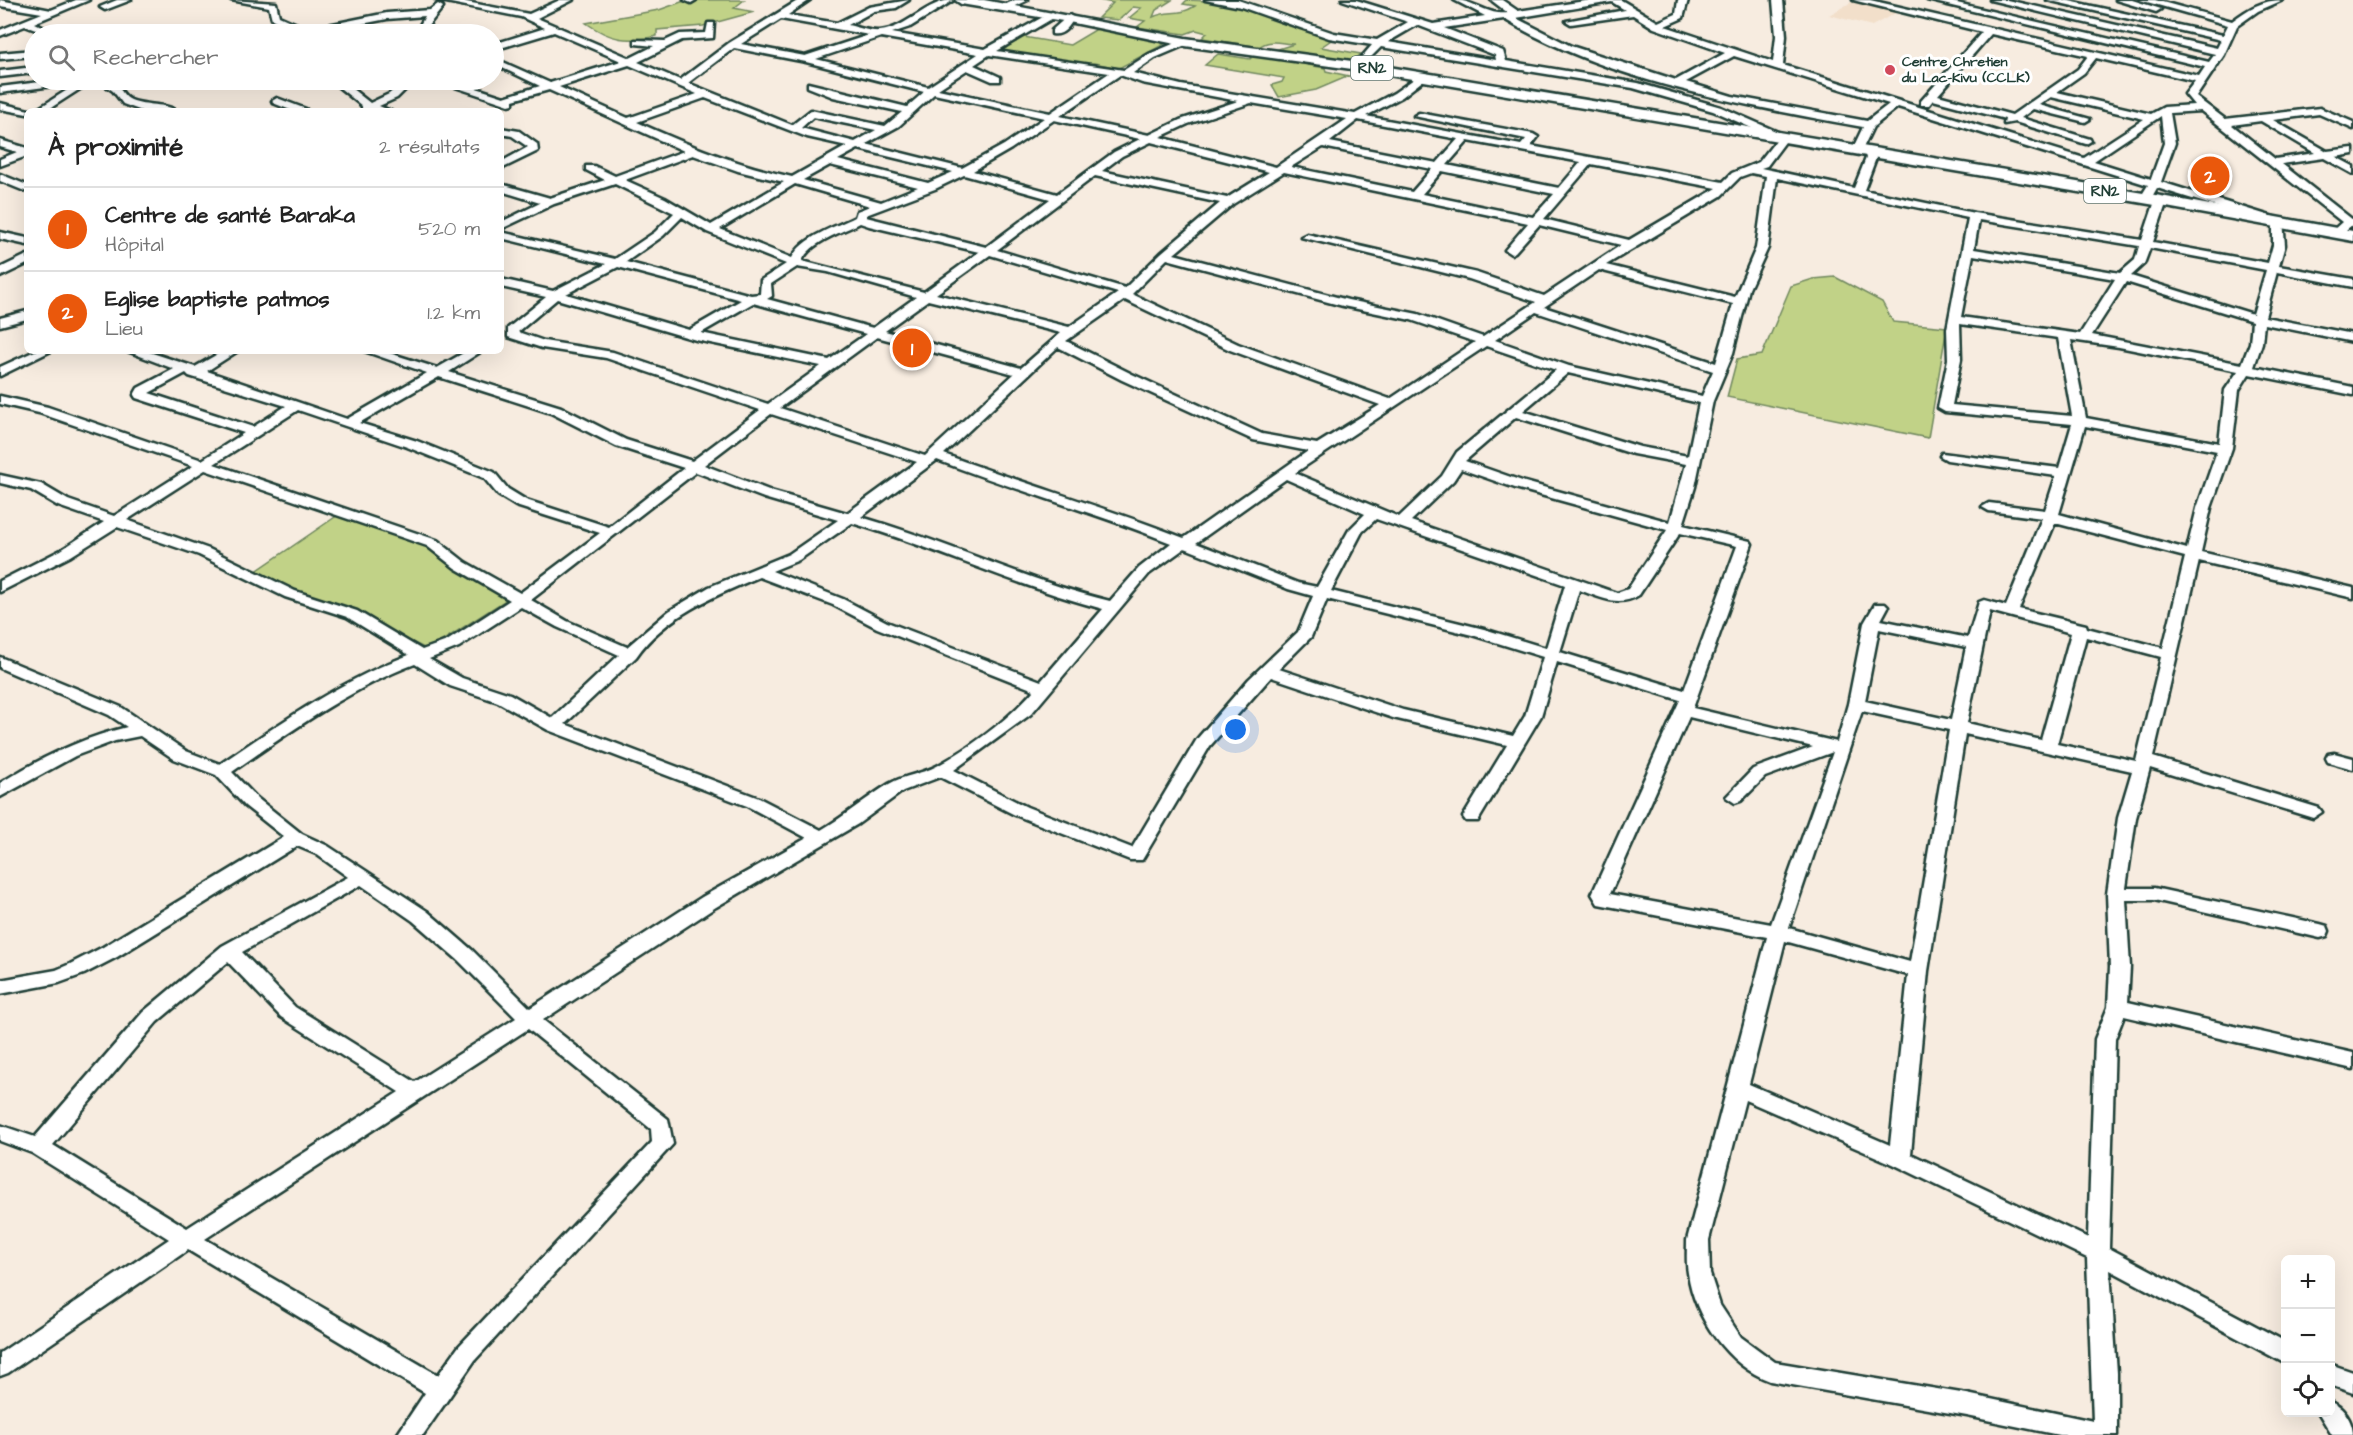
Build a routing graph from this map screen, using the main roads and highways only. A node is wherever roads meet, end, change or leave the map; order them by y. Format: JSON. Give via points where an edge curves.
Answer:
{"nodes":[{"id":1,"x":961,"y":0,"type":"edge"},
{"id":2,"x":2352,"y":226,"type":"edge"}],
"edges":[{"from":1,"to":2,"type":"highway","number":"RN2","via":[[1185,42],[1359,66],[1863,151],[2153,195],[2336,233]]}]}
